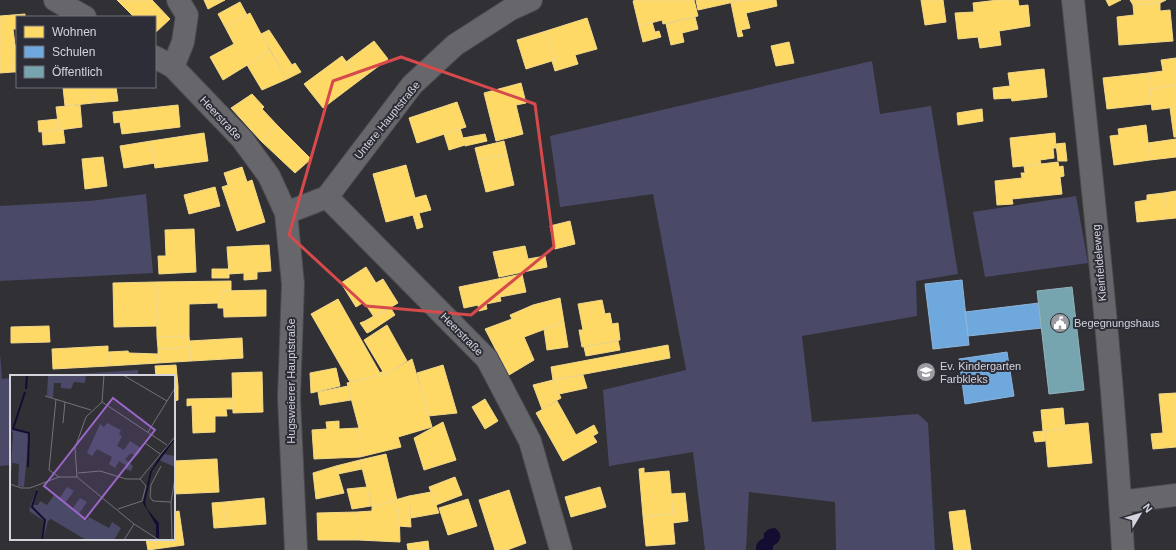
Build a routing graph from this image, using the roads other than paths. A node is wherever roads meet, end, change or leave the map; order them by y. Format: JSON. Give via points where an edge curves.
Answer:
{"nodes":[{"id":1,"x":54,"y":0,"type":"edge"},
{"id":2,"x":178,"y":0,"type":"edge"},
{"id":3,"x":532,"y":0,"type":"edge"},
{"id":4,"x":1073,"y":0,"type":"edge"},
{"id":5,"x":83,"y":16,"type":"edge"},
{"id":6,"x":164,"y":62,"type":"edge"},
{"id":7,"x":327,"y":197,"type":"junction"},
{"id":8,"x":286,"y":212,"type":"junction"},
{"id":9,"x":1176,"y":496,"type":"edge"},
{"id":10,"x":1120,"y":502,"type":"junction"},
{"id":11,"x":296,"y":550,"type":"edge"},
{"id":12,"x":561,"y":550,"type":"edge"},
{"id":13,"x":1123,"y":550,"type":"edge"}],
"edges":[{"from":1,"to":5,"type":"street"},
{"from":2,"to":6,"type":"street","via":[[187,16],[183,42]]},
{"from":3,"to":7,"type":"street","name":"Untere Hauptstraße","via":[[511,8],[456,45],[412,85]]},
{"from":4,"to":10,"type":"street","name":"Kleinfeldeleweg"},
{"from":6,"to":8,"type":"street","name":"Heerstraße","via":[[242,139],[269,176]]},
{"from":7,"to":8,"type":"street"},
{"from":7,"to":12,"type":"street","name":"Heerstraße","via":[[487,359],[530,441]]},
{"from":8,"to":11,"type":"street","name":"Hugsweierer Hauptstraße","via":[[293,284],[289,398]]},
{"from":9,"to":10,"type":"street"},
{"from":10,"to":13,"type":"street","name":"Kleinfeldeleweg"}]}
